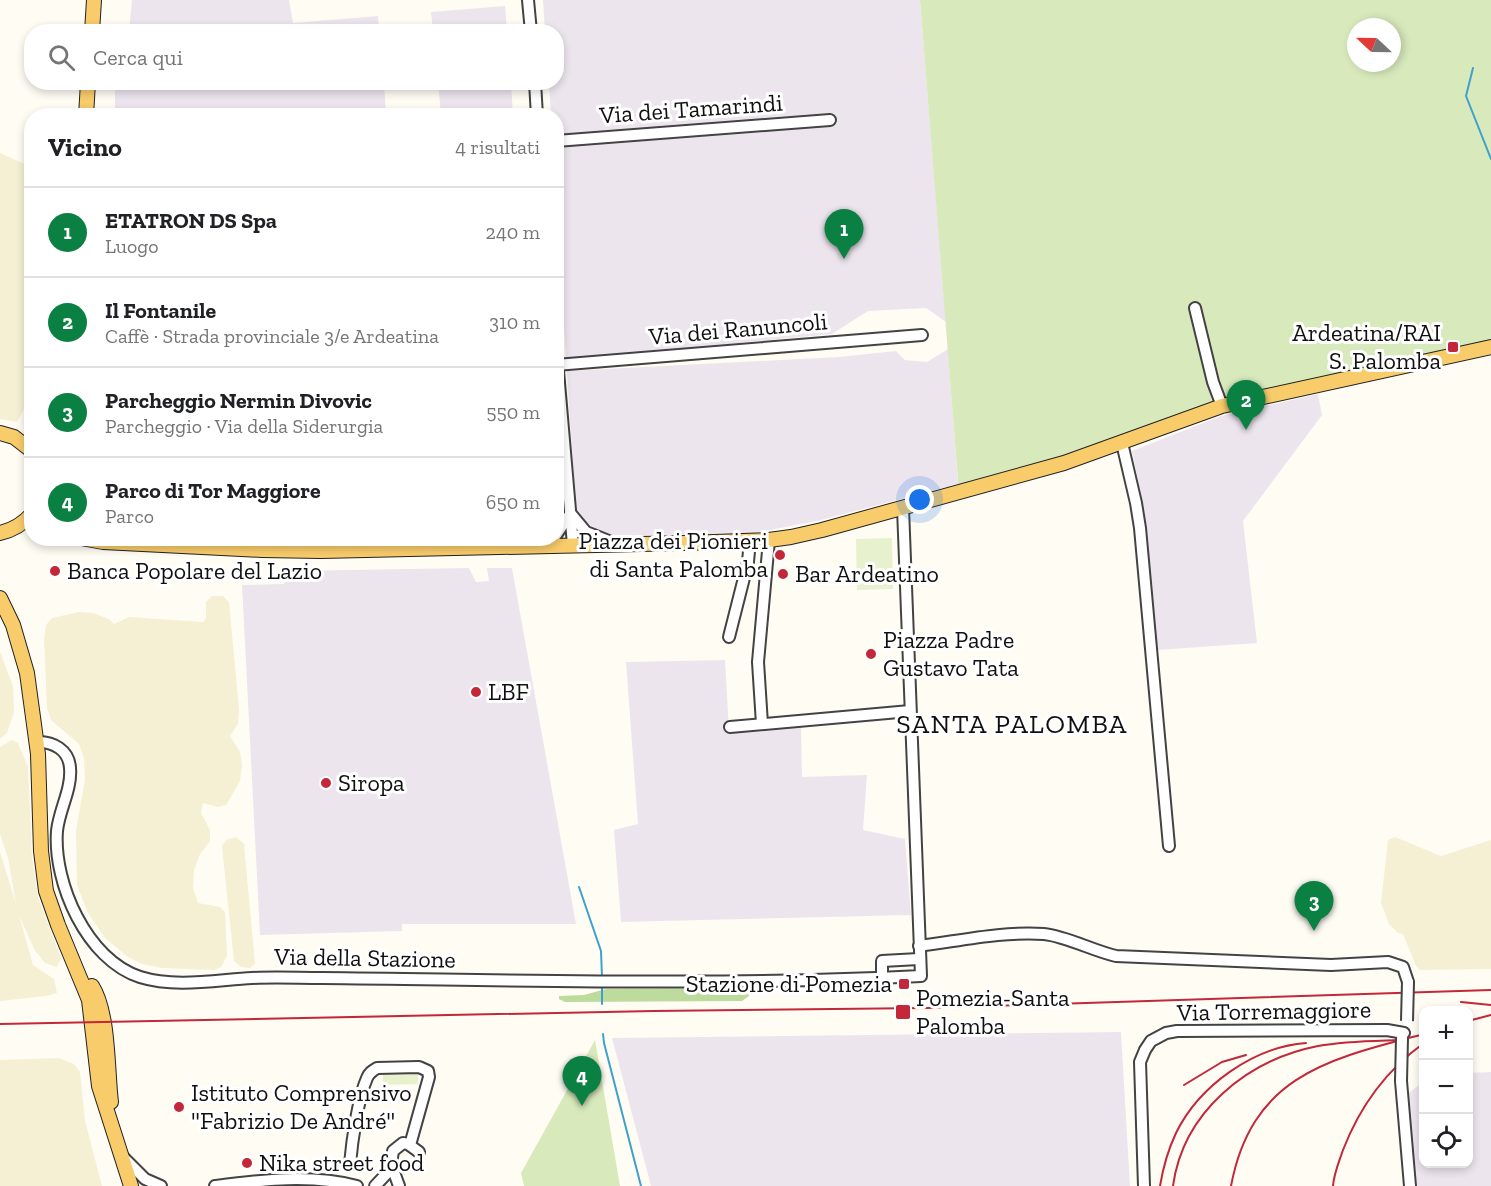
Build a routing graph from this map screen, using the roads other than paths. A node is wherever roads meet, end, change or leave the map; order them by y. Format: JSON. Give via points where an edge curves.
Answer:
{"nodes":[{"id":1,"x":97,"y":0,"type":"edge"},
{"id":2,"x":528,"y":0,"type":"edge"},
{"id":3,"x":93,"y":24,"type":"edge"},
{"id":4,"x":530,"y":24,"type":"edge"},
{"id":5,"x":88,"y":90,"type":"edge"},
{"id":6,"x":535,"y":90,"type":"edge"},
{"id":7,"x":86,"y":108,"type":"edge"},
{"id":8,"x":537,"y":108,"type":"edge"},
{"id":9,"x":830,"y":120,"type":"dead end"},
{"id":10,"x":564,"y":140,"type":"edge"},
{"id":11,"x":1195,"y":308,"type":"dead end"},
{"id":12,"x":922,"y":335,"type":"dead end"},
{"id":13,"x":1491,"y":347,"type":"edge"},
{"id":14,"x":564,"y":364,"type":"edge"},
{"id":15,"x":1222,"y":406,"type":"junction"},
{"id":16,"x":0,"y":433,"type":"edge"},
{"id":17,"x":24,"y":434,"type":"edge"},
{"id":18,"x":14,"y":437,"type":"junction"},
{"id":19,"x":1122,"y":443,"type":"junction"},
{"id":20,"x":24,"y":445,"type":"edge"},
{"id":21,"x":564,"y":445,"type":"edge"},
{"id":22,"x":903,"y":508,"type":"junction"},
{"id":23,"x":570,"y":514,"type":"junction"},
{"id":24,"x":24,"y":523,"type":"edge"},
{"id":25,"x":564,"y":523,"type":"edge"},
{"id":26,"x":0,"y":533,"type":"edge"},
{"id":27,"x":750,"y":540,"type":"junction"},
{"id":28,"x":769,"y":540,"type":"junction"},
{"id":29,"x":564,"y":544,"type":"edge"},
{"id":30,"x":619,"y":544,"type":"junction"},
{"id":31,"x":573,"y":545,"type":"junction"},
{"id":32,"x":197,"y":546,"type":"edge"},
{"id":33,"x":447,"y":546,"type":"edge"},
{"id":34,"x":0,"y":598,"type":"edge"},
{"id":35,"x":4,"y":608,"type":"edge"},
{"id":36,"x":729,"y":637,"type":"dead end"},
{"id":37,"x":910,"y":711,"type":"junction"},
{"id":38,"x":762,"y":724,"type":"junction"},
{"id":39,"x":730,"y":727,"type":"dead end"},
{"id":40,"x":36,"y":742,"type":"junction"},
{"id":41,"x":1169,"y":846,"type":"dead end"},
{"id":42,"x":919,"y":946,"type":"junction"},
{"id":43,"x":920,"y":959,"type":"junction"},
{"id":44,"x":882,"y":978,"type":"junction"},
{"id":45,"x":1403,"y":1035,"type":"junction"},
{"id":46,"x":122,"y":1155,"type":"junction"},
{"id":47,"x":350,"y":1164,"type":"dead end"},
{"id":48,"x":392,"y":1168,"type":"junction"},
{"id":49,"x":130,"y":1180,"type":"edge"},
{"id":50,"x":306,"y":1182,"type":"edge"},
{"id":51,"x":140,"y":1186,"type":"edge"},
{"id":52,"x":161,"y":1186,"type":"edge"},
{"id":53,"x":215,"y":1186,"type":"edge"},
{"id":54,"x":357,"y":1186,"type":"edge"},
{"id":55,"x":375,"y":1186,"type":"edge"},
{"id":56,"x":399,"y":1186,"type":"edge"},
{"id":57,"x":1144,"y":1186,"type":"edge"},
{"id":58,"x":1410,"y":1186,"type":"edge"}],
"edges":[{"from":1,"to":3,"type":"main road"},
{"from":2,"to":4,"type":"street"},
{"from":5,"to":7,"type":"main road"},
{"from":6,"to":8,"type":"street"},
{"from":9,"to":10,"type":"street","name":"Via dei Tamarindi"},
{"from":11,"to":15,"type":"street"},
{"from":12,"to":14,"type":"street","name":"Via dei Ranuncoli"},
{"from":13,"to":15,"type":"main road"},
{"from":15,"to":19,"type":"main road"},
{"from":16,"to":18,"type":"main road"},
{"from":17,"to":18,"type":"main road"},
{"from":18,"to":20,"type":"main road"},
{"from":19,"to":22,"type":"main road"},
{"from":19,"to":41,"type":"street","via":[[1140,528]]},
{"from":21,"to":23,"type":"street"},
{"from":22,"to":28,"type":"main road"},
{"from":22,"to":37,"type":"street"},
{"from":23,"to":25,"type":"street"},
{"from":23,"to":30,"type":"street","via":[[586,532]]},
{"from":23,"to":31,"type":"street"},
{"from":24,"to":26,"type":"main road"},
{"from":27,"to":28,"type":"main road"},
{"from":27,"to":30,"type":"main road"},
{"from":27,"to":36,"type":"street"},
{"from":28,"to":38,"type":"street","via":[[758,662]]},
{"from":29,"to":31,"type":"main road"},
{"from":30,"to":31,"type":"main road"},
{"from":32,"to":33,"type":"main road","via":[[321,551]]},
{"from":34,"to":35,"type":"main road"},
{"from":35,"to":40,"type":"main road","via":[[27,673]]},
{"from":37,"to":38,"type":"street"},
{"from":37,"to":42,"type":"street"},
{"from":38,"to":39,"type":"street"},
{"from":40,"to":44,"type":"street","name":"Via della Stazione","via":[[56,745],[70,765],[57,843],[71,903],[100,951],[135,975],[183,982],[271,977],[701,982]]},
{"from":40,"to":46,"type":"main road","via":[[45,884],[75,962],[102,1008],[113,1124]]},
{"from":42,"to":43,"type":"street"},
{"from":42,"to":45,"type":"street","bridge":true,"via":[[990,936],[1044,934],[1116,956],[1331,965],[1388,962],[1403,967],[1408,982]]},
{"from":43,"to":44,"type":"street","via":[[882,961]]},
{"from":43,"to":44,"type":"street","name":"Via della Stazione","via":[[921,976]]},
{"from":45,"to":57,"type":"street","name":"Via Torremaggiore","via":[[1388,1030],[1177,1031],[1160,1036],[1147,1047],[1139,1067]]},
{"from":45,"to":58,"type":"street","bridge":true,"via":[[1401,1081]]},
{"from":46,"to":49,"type":"main road"},
{"from":46,"to":52,"type":"street","via":[[141,1176]]},
{"from":47,"to":48,"type":"street","via":[[365,1081],[371,1072],[377,1068],[419,1067],[428,1071],[429,1077],[415,1148],[403,1143],[394,1149]]},
{"from":48,"to":55,"type":"street"},
{"from":48,"to":56,"type":"street"},
{"from":49,"to":51,"type":"street"},
{"from":50,"to":53,"type":"street","via":[[279,1179]]},
{"from":50,"to":54,"type":"street","via":[[327,1180]]}]}
